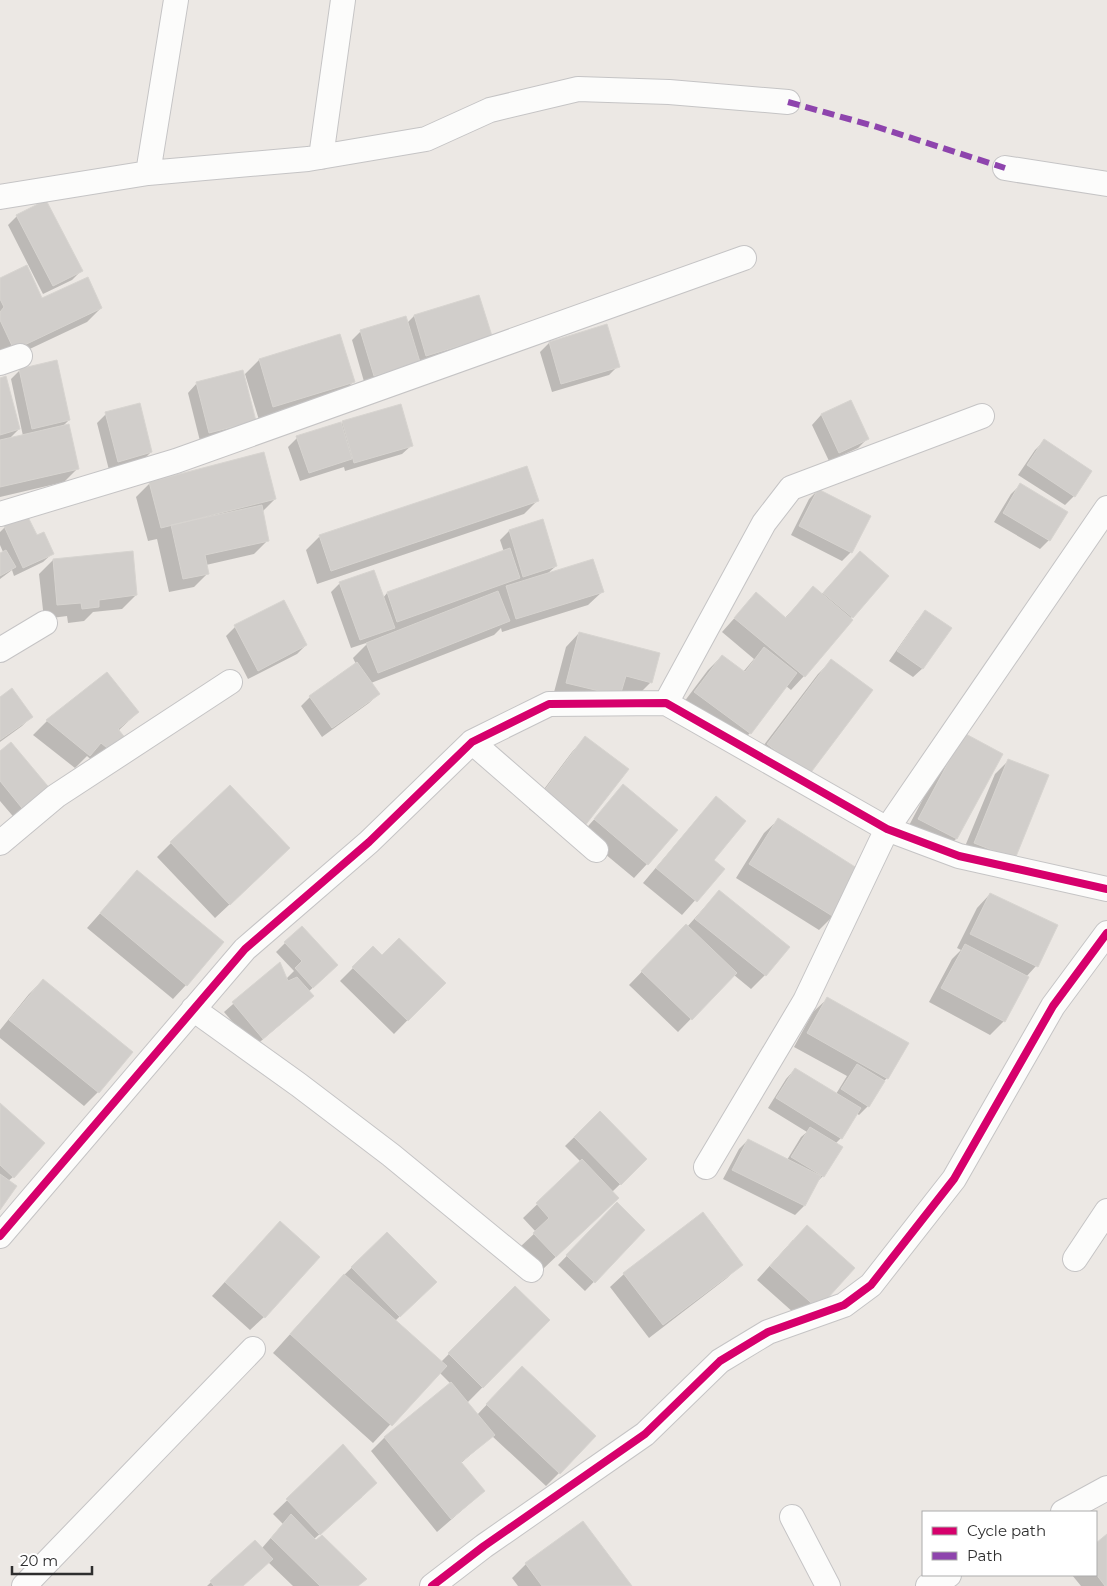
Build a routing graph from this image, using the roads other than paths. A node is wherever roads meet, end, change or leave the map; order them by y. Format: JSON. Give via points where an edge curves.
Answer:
{"nodes":[{"id":1,"x":176,"y":0,"type":"edge"},
{"id":2,"x":343,"y":0,"type":"edge"},
{"id":3,"x":788,"y":102,"type":"dead end"},
{"id":4,"x":321,"y":157,"type":"junction"},
{"id":5,"x":1005,"y":168,"type":"dead end"},
{"id":6,"x":148,"y":173,"type":"junction"},
{"id":7,"x":1107,"y":184,"type":"edge"},
{"id":8,"x":0,"y":197,"type":"edge"},
{"id":9,"x":744,"y":258,"type":"dead end"},
{"id":10,"x":982,"y":416,"type":"dead end"},
{"id":11,"x":1107,"y":508,"type":"edge"},
{"id":12,"x":0,"y":514,"type":"edge"},
{"id":13,"x":45,"y":623,"type":"dead end"},
{"id":14,"x":0,"y":650,"type":"edge"},
{"id":15,"x":230,"y":682,"type":"dead end"},
{"id":16,"x":666,"y":703,"type":"junction"},
{"id":17,"x":472,"y":742,"type":"junction"},
{"id":18,"x":887,"y":829,"type":"junction"},
{"id":19,"x":0,"y":843,"type":"edge"},
{"id":20,"x":596,"y":850,"type":"dead end"},
{"id":21,"x":1107,"y":889,"type":"edge"},
{"id":22,"x":1107,"y":933,"type":"edge"},
{"id":23,"x":194,"y":1009,"type":"junction"},
{"id":24,"x":706,"y":1167,"type":"dead end"},
{"id":25,"x":1107,"y":1211,"type":"edge"},
{"id":26,"x":0,"y":1236,"type":"edge"},
{"id":27,"x":1075,"y":1259,"type":"dead end"},
{"id":28,"x":531,"y":1270,"type":"dead end"},
{"id":29,"x":252,"y":1349,"type":"dead end"},
{"id":30,"x":1107,"y":1488,"type":"edge"},
{"id":31,"x":1065,"y":1511,"type":"edge"},
{"id":32,"x":792,"y":1517,"type":"dead end"},
{"id":33,"x":947,"y":1576,"type":"edge"},
{"id":34,"x":24,"y":1586,"type":"edge"},
{"id":35,"x":432,"y":1586,"type":"edge"},
{"id":36,"x":828,"y":1586,"type":"edge"},
{"id":37,"x":928,"y":1586,"type":"edge"}],
"edges":[{"from":1,"to":6,"type":"street"},
{"from":2,"to":4,"type":"street"},
{"from":3,"to":4,"type":"street","via":[[669,92],[578,89],[490,110],[426,139]]},
{"from":4,"to":6,"type":"street"},
{"from":5,"to":7,"type":"street"},
{"from":6,"to":8,"type":"street"},
{"from":9,"to":12,"type":"street","via":[[176,461]]},
{"from":10,"to":16,"type":"street","via":[[791,488],[764,522]]},
{"from":11,"to":18,"type":"street"},
{"from":13,"to":14,"type":"street"},
{"from":15,"to":19,"type":"street","via":[[56,796]]},
{"from":16,"to":17,"type":"street","via":[[549,704]]},
{"from":16,"to":18,"type":"street"},
{"from":17,"to":20,"type":"street"},
{"from":17,"to":23,"type":"street","via":[[369,842],[245,949]]},
{"from":18,"to":21,"type":"street","via":[[959,856]]},
{"from":18,"to":24,"type":"street","via":[[804,1001]]},
{"from":22,"to":35,"type":"street","via":[[1053,1006],[954,1179],[871,1285],[844,1305],[768,1332],[720,1362],[645,1434]]},
{"from":23,"to":26,"type":"street"},
{"from":23,"to":28,"type":"street","via":[[391,1155]]},
{"from":25,"to":27,"type":"street"},
{"from":29,"to":34,"type":"street"},
{"from":30,"to":31,"type":"street"},
{"from":32,"to":36,"type":"street"},
{"from":33,"to":37,"type":"street"}]}
